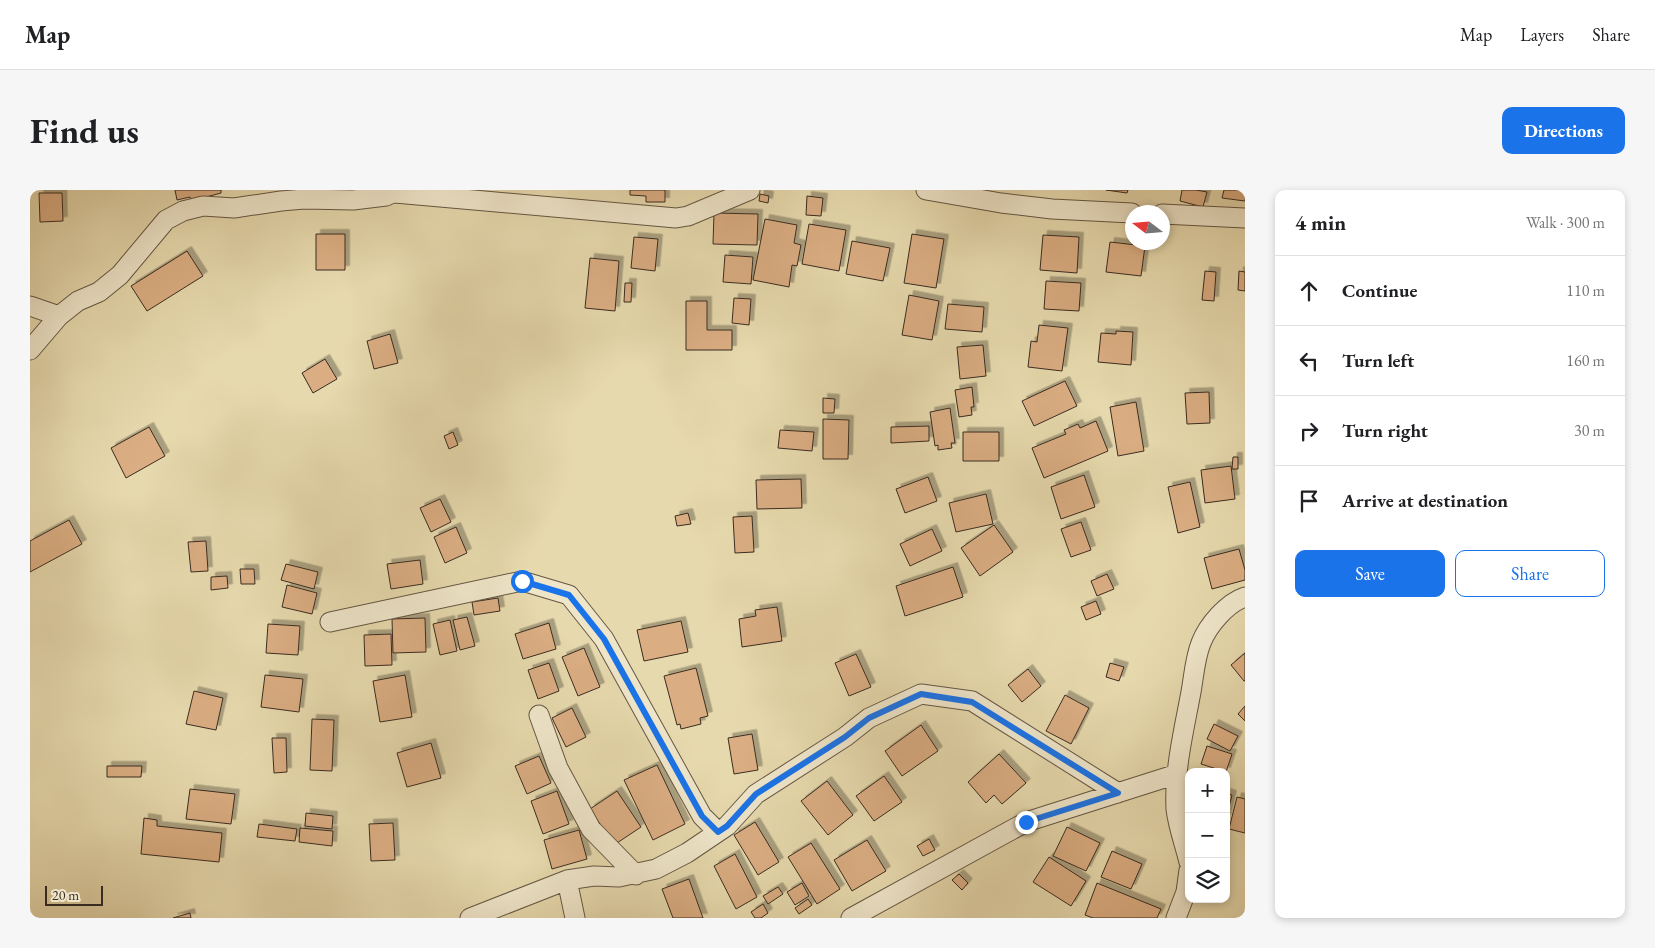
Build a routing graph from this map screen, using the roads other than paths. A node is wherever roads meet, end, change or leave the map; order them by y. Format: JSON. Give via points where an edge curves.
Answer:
{"nodes":[{"id":1,"x":750,"y":190,"type":"edge"},
{"id":2,"x":926,"y":190,"type":"edge"},
{"id":3,"x":397,"y":192,"type":"edge"},
{"id":4,"x":1125,"y":213,"type":"edge"},
{"id":5,"x":1170,"y":214,"type":"edge"},
{"id":6,"x":1245,"y":218,"type":"edge"},
{"id":7,"x":30,"y":306,"type":"edge"},
{"id":8,"x":59,"y":316,"type":"junction"},
{"id":9,"x":30,"y":350,"type":"edge"},
{"id":10,"x":1245,"y":597,"type":"edge"},
{"id":11,"x":330,"y":622,"type":"dead end"},
{"id":12,"x":539,"y":715,"type":"dead end"},
{"id":13,"x":1178,"y":774,"type":"junction"},
{"id":14,"x":1118,"y":793,"type":"junction"},
{"id":15,"x":718,"y":832,"type":"junction"},
{"id":16,"x":1188,"y":858,"type":"edge"},
{"id":17,"x":636,"y":875,"type":"junction"},
{"id":18,"x":567,"y":880,"type":"junction"},
{"id":19,"x":1185,"y":895,"type":"edge"},
{"id":20,"x":470,"y":918,"type":"edge"},
{"id":21,"x":575,"y":918,"type":"edge"},
{"id":22,"x":851,"y":918,"type":"edge"},
{"id":23,"x":1176,"y":918,"type":"edge"}],
"edges":[{"from":1,"to":3,"type":"street","via":[[676,218]]},
{"from":2,"to":4,"type":"street","via":[[1018,205]]},
{"from":3,"to":8,"type":"street","via":[[353,200],[304,199],[234,208],[203,206],[183,211],[166,220],[120,275]]},
{"from":5,"to":6,"type":"street"},
{"from":7,"to":8,"type":"street"},
{"from":8,"to":9,"type":"street"},
{"from":10,"to":13,"type":"street","via":[[1226,607],[1202,642],[1195,664]]},
{"from":11,"to":15,"type":"street","via":[[522,581],[569,595],[604,639],[702,816]]},
{"from":12,"to":17,"type":"street","via":[[558,768],[591,829]]},
{"from":13,"to":14,"type":"street"},
{"from":13,"to":16,"type":"street","via":[[1176,809]]},
{"from":14,"to":15,"type":"street","via":[[972,702],[921,694],[869,718],[756,794]]},
{"from":14,"to":22,"type":"street","via":[[1026,822]]},
{"from":15,"to":17,"type":"street","via":[[687,853]]},
{"from":17,"to":18,"type":"street"},
{"from":18,"to":20,"type":"street"},
{"from":18,"to":21,"type":"street"},
{"from":19,"to":23,"type":"street"}]}
